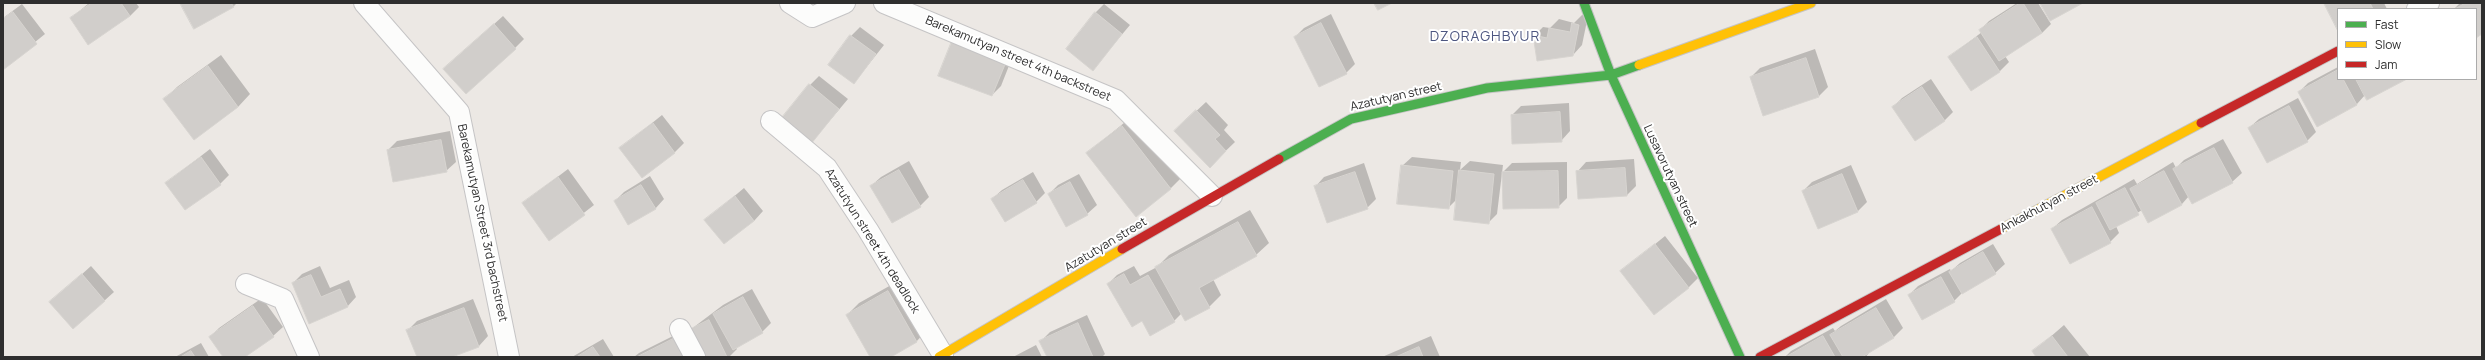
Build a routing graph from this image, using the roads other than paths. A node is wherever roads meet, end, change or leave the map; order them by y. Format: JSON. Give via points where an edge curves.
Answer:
{"nodes":[{"id":1,"x":364,"y":3,"type":"edge"},
{"id":2,"x":790,"y":3,"type":"edge"},
{"id":3,"x":845,"y":3,"type":"edge"},
{"id":4,"x":884,"y":3,"type":"edge"},
{"id":5,"x":1584,"y":3,"type":"edge"},
{"id":6,"x":2429,"y":3,"type":"edge"},
{"id":7,"x":1803,"y":5,"type":"edge"},
{"id":8,"x":828,"y":7,"type":"edge"},
{"id":9,"x":2419,"y":8,"type":"edge"},
{"id":10,"x":2337,"y":52,"type":"edge"},
{"id":11,"x":1611,"y":75,"type":"junction"},
{"id":12,"x":772,"y":121,"type":"dead end"},
{"id":13,"x":1212,"y":196,"type":"junction"},
{"id":14,"x":246,"y":284,"type":"dead end"},
{"id":15,"x":680,"y":329,"type":"dead end"},
{"id":16,"x":941,"y":356,"type":"edge"},
{"id":17,"x":308,"y":357,"type":"edge"},
{"id":18,"x":509,"y":357,"type":"edge"},
{"id":19,"x":695,"y":357,"type":"edge"},
{"id":20,"x":1740,"y":357,"type":"edge"},
{"id":21,"x":1760,"y":357,"type":"edge"}],
"edges":[{"from":1,"to":18,"type":"street","name":"Barekamutyan Street 3rd bachstreet","via":[[459,112]]},
{"from":2,"to":8,"type":"street","via":[[812,17]]},
{"from":3,"to":8,"type":"street"},
{"from":4,"to":13,"type":"street","name":"Barekamutyan street 4th backstreet","via":[[1116,100]]},
{"from":5,"to":11,"type":"street","name":"Lusavorutyan street"},
{"from":6,"to":9,"type":"street"},
{"from":7,"to":11,"type":"street","name":"Azatutyan street"},
{"from":10,"to":21,"type":"street","name":"Ankakhutyan street"},
{"from":11,"to":13,"type":"street","name":"Azatutyan street","via":[[1487,88],[1350,119]]},
{"from":11,"to":20,"type":"street","name":"Lusavorutyan street"},
{"from":12,"to":16,"type":"street","name":"Azatutyun street 4th deadlock","via":[[827,168],[868,230]]},
{"from":13,"to":16,"type":"street","name":"Azatutyan street"},
{"from":14,"to":17,"type":"street","via":[[283,299]]},
{"from":15,"to":19,"type":"street"}]}
